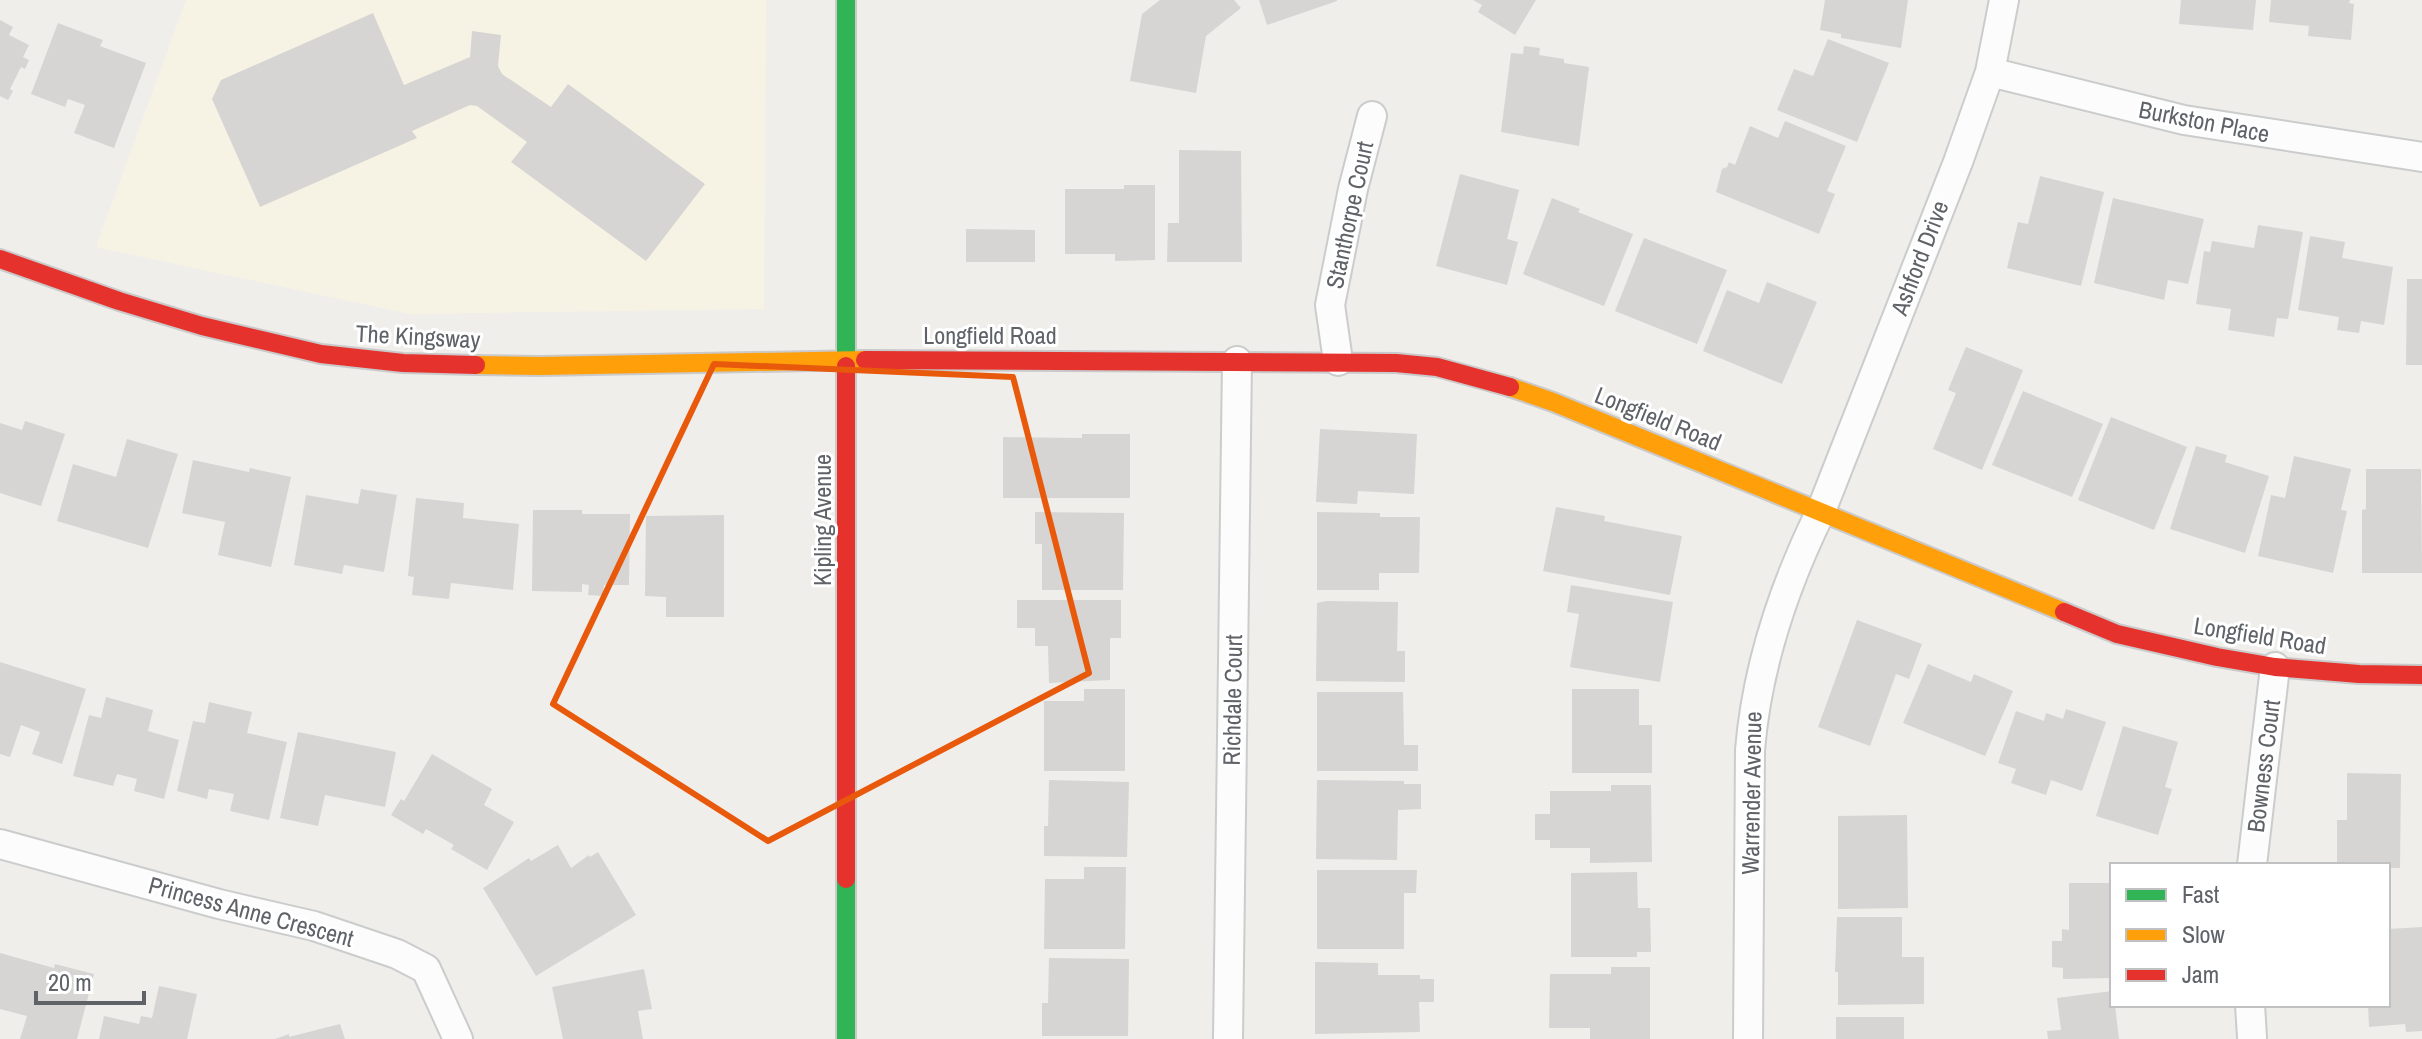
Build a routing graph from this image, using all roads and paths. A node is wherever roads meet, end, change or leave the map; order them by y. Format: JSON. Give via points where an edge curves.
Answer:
{"nodes":[{"id":1,"x":846,"y":0,"type":"edge"},
{"id":2,"x":2004,"y":0,"type":"edge"},
{"id":3,"x":1990,"y":72,"type":"junction"},
{"id":4,"x":1372,"y":116,"type":"dead end"},
{"id":5,"x":2422,"y":157,"type":"edge"},
{"id":6,"x":0,"y":259,"type":"edge"},
{"id":7,"x":847,"y":361,"type":"junction"},
{"id":8,"x":1237,"y":361,"type":"junction"},
{"id":9,"x":1338,"y":361,"type":"junction"},
{"id":10,"x":1821,"y":511,"type":"junction"},
{"id":11,"x":2275,"y":667,"type":"junction"},
{"id":12,"x":2422,"y":675,"type":"edge"},
{"id":13,"x":0,"y":844,"type":"edge"},
{"id":14,"x":2252,"y":863,"type":"edge"},
{"id":15,"x":2250,"y":1007,"type":"edge"},
{"id":16,"x":2252,"y":1037,"type":"edge"},
{"id":17,"x":458,"y":1039,"type":"edge"},
{"id":18,"x":846,"y":1039,"type":"edge"},
{"id":19,"x":1228,"y":1039,"type":"edge"},
{"id":20,"x":1748,"y":1039,"type":"edge"}],
"edges":[{"from":1,"to":7,"type":"street","name":"Kipling Avenue"},
{"from":2,"to":3,"type":"street","name":"Ashford Drive"},
{"from":3,"to":5,"type":"street","name":"Burkston Place","via":[[2184,120]]},
{"from":3,"to":10,"type":"street","name":"Ashford Drive"},
{"from":4,"to":9,"type":"street","name":"Stanthorpe Court","via":[[1330,305]]},
{"from":6,"to":7,"type":"street","name":"The Kingsway","via":[[202,326],[321,354],[403,363],[540,366]]},
{"from":7,"to":8,"type":"street","name":"Longfield Road"},
{"from":7,"to":18,"type":"street","name":"Kipling Avenue"},
{"from":8,"to":9,"type":"street","name":"Longfield Road"},
{"from":8,"to":19,"type":"street","name":"Richdale Court"},
{"from":9,"to":10,"type":"street","name":"Longfield Road","via":[[1437,367],[1476,376]]},
{"from":10,"to":11,"type":"street","name":"Longfield Road","via":[[2117,634]]},
{"from":10,"to":20,"type":"street","name":"Warrender Avenue","via":[[1764,657],[1754,705]]},
{"from":11,"to":12,"type":"street","name":"Longfield Road"},
{"from":11,"to":14,"type":"street","name":"Bowness Court"},
{"from":13,"to":17,"type":"street","name":"Princess Anne Crescent","via":[[314,926],[397,954],[426,969]]},
{"from":15,"to":16,"type":"street"}]}
